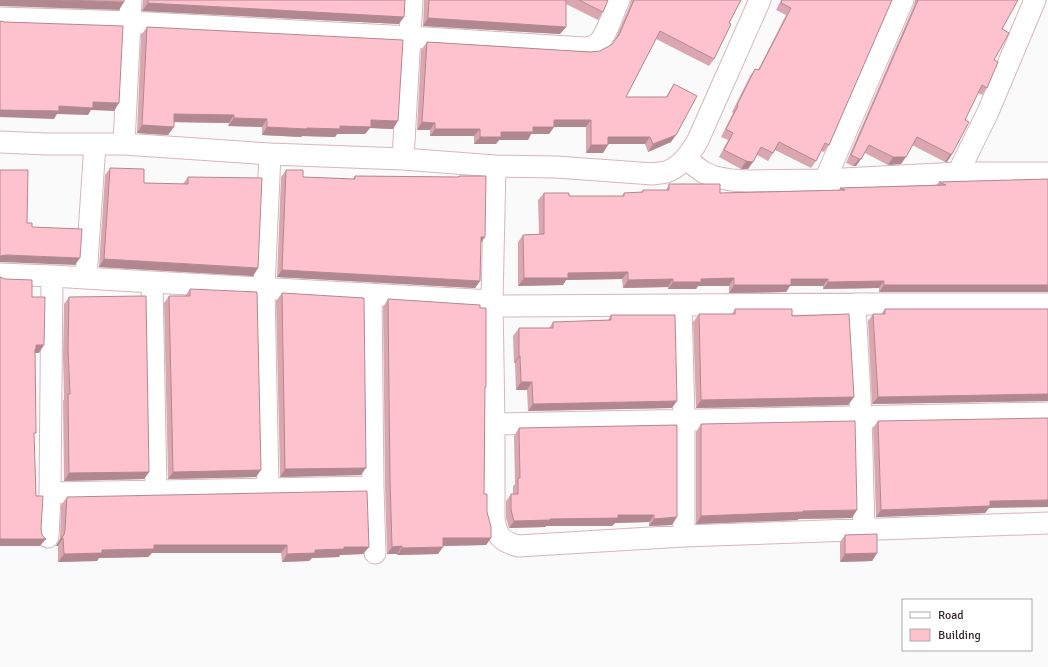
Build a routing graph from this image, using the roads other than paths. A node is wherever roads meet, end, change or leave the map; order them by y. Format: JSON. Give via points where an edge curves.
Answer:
{"nodes":[{"id":1,"x":131,"y":0,"type":"edge"},
{"id":2,"x":412,"y":0,"type":"edge"},
{"id":3,"x":619,"y":0,"type":"edge"},
{"id":4,"x":760,"y":0,"type":"edge"},
{"id":5,"x":903,"y":0,"type":"edge"},
{"id":6,"x":1035,"y":0,"type":"edge"},
{"id":7,"x":1041,"y":0,"type":"edge"},
{"id":8,"x":1048,"y":5,"type":"edge"},
{"id":9,"x":0,"y":18,"type":"edge"},
{"id":10,"x":130,"y":22,"type":"junction"},
{"id":11,"x":410,"y":37,"type":"junction"},
{"id":12,"x":0,"y":142,"type":"edge"},
{"id":13,"x":95,"y":144,"type":"junction"},
{"id":14,"x":124,"y":144,"type":"junction"},
{"id":15,"x":270,"y":154,"type":"junction"},
{"id":16,"x":403,"y":159,"type":"junction"},
{"id":17,"x":686,"y":159,"type":"junction"},
{"id":18,"x":495,"y":166,"type":"junction"},
{"id":19,"x":958,"y":173,"type":"junction"},
{"id":20,"x":1048,"y":173,"type":"edge"},
{"id":21,"x":825,"y":180,"type":"junction"},
{"id":22,"x":0,"y":274,"type":"edge"},
{"id":23,"x":52,"y":276,"type":"junction"},
{"id":24,"x":86,"y":278,"type":"junction"},
{"id":25,"x":152,"y":282,"type":"junction"},
{"id":26,"x":264,"y":288,"type":"junction"},
{"id":27,"x":371,"y":294,"type":"junction"},
{"id":28,"x":492,"y":304,"type":"junction"},
{"id":29,"x":855,"y":304,"type":"junction"},
{"id":30,"x":1048,"y":304,"type":"edge"},
{"id":31,"x":681,"y":305,"type":"junction"},
{"id":32,"x":1048,"y":310,"type":"edge"},
{"id":33,"x":1048,"y":413,"type":"edge"},
{"id":34,"x":861,"y":417,"type":"junction"},
{"id":35,"x":684,"y":420,"type":"junction"},
{"id":36,"x":494,"y":424,"type":"junction"},
{"id":37,"x":373,"y":487,"type":"junction"},
{"id":38,"x":268,"y":489,"type":"junction"},
{"id":39,"x":156,"y":491,"type":"junction"},
{"id":40,"x":50,"y":493,"type":"junction"},
{"id":41,"x":1048,"y":523,"type":"edge"},
{"id":42,"x":864,"y":529,"type":"junction"},
{"id":43,"x":684,"y":536,"type":"junction"},
{"id":44,"x":48,"y":537,"type":"dead end"},
{"id":45,"x":375,"y":553,"type":"dead end"}],
"edges":[{"from":1,"to":10,"type":"street"},
{"from":2,"to":11,"type":"street"},
{"from":3,"to":11,"type":"street","via":[[600,42],[591,48]]},
{"from":4,"to":17,"type":"street","via":[[698,140]]},
{"from":5,"to":21,"type":"street"},
{"from":6,"to":19,"type":"street","via":[[988,112]]},
{"from":7,"to":8,"type":"street"},
{"from":9,"to":10,"type":"street"},
{"from":10,"to":11,"type":"street"},
{"from":10,"to":14,"type":"street"},
{"from":11,"to":16,"type":"street"},
{"from":12,"to":13,"type":"street"},
{"from":13,"to":14,"type":"street"},
{"from":13,"to":24,"type":"street"},
{"from":14,"to":15,"type":"street"},
{"from":15,"to":16,"type":"street"},
{"from":15,"to":26,"type":"street"},
{"from":16,"to":18,"type":"street"},
{"from":17,"to":18,"type":"street","via":[[676,168],[653,174],[556,167]]},
{"from":17,"to":21,"type":"street","via":[[702,172],[731,180]]},
{"from":18,"to":28,"type":"street"},
{"from":19,"to":20,"type":"street"},
{"from":19,"to":21,"type":"street"},
{"from":22,"to":23,"type":"street"},
{"from":23,"to":24,"type":"street"},
{"from":23,"to":40,"type":"street"},
{"from":24,"to":25,"type":"street"},
{"from":25,"to":26,"type":"street"},
{"from":25,"to":39,"type":"street"},
{"from":26,"to":27,"type":"street"},
{"from":26,"to":38,"type":"street"},
{"from":27,"to":28,"type":"street"},
{"from":27,"to":37,"type":"street"},
{"from":28,"to":31,"type":"street"},
{"from":28,"to":36,"type":"street"},
{"from":29,"to":30,"type":"street"},
{"from":29,"to":31,"type":"street"},
{"from":29,"to":34,"type":"street"},
{"from":30,"to":32,"type":"street"},
{"from":31,"to":35,"type":"street"},
{"from":33,"to":34,"type":"street"},
{"from":34,"to":35,"type":"street"},
{"from":34,"to":42,"type":"street"},
{"from":35,"to":36,"type":"street"},
{"from":35,"to":43,"type":"street"},
{"from":36,"to":43,"type":"street","via":[[494,520],[496,531],[508,543],[518,546]]},
{"from":37,"to":38,"type":"street"},
{"from":37,"to":45,"type":"street"},
{"from":38,"to":39,"type":"street"},
{"from":39,"to":40,"type":"street"},
{"from":40,"to":44,"type":"street"},
{"from":41,"to":42,"type":"street"},
{"from":42,"to":43,"type":"street"}]}
